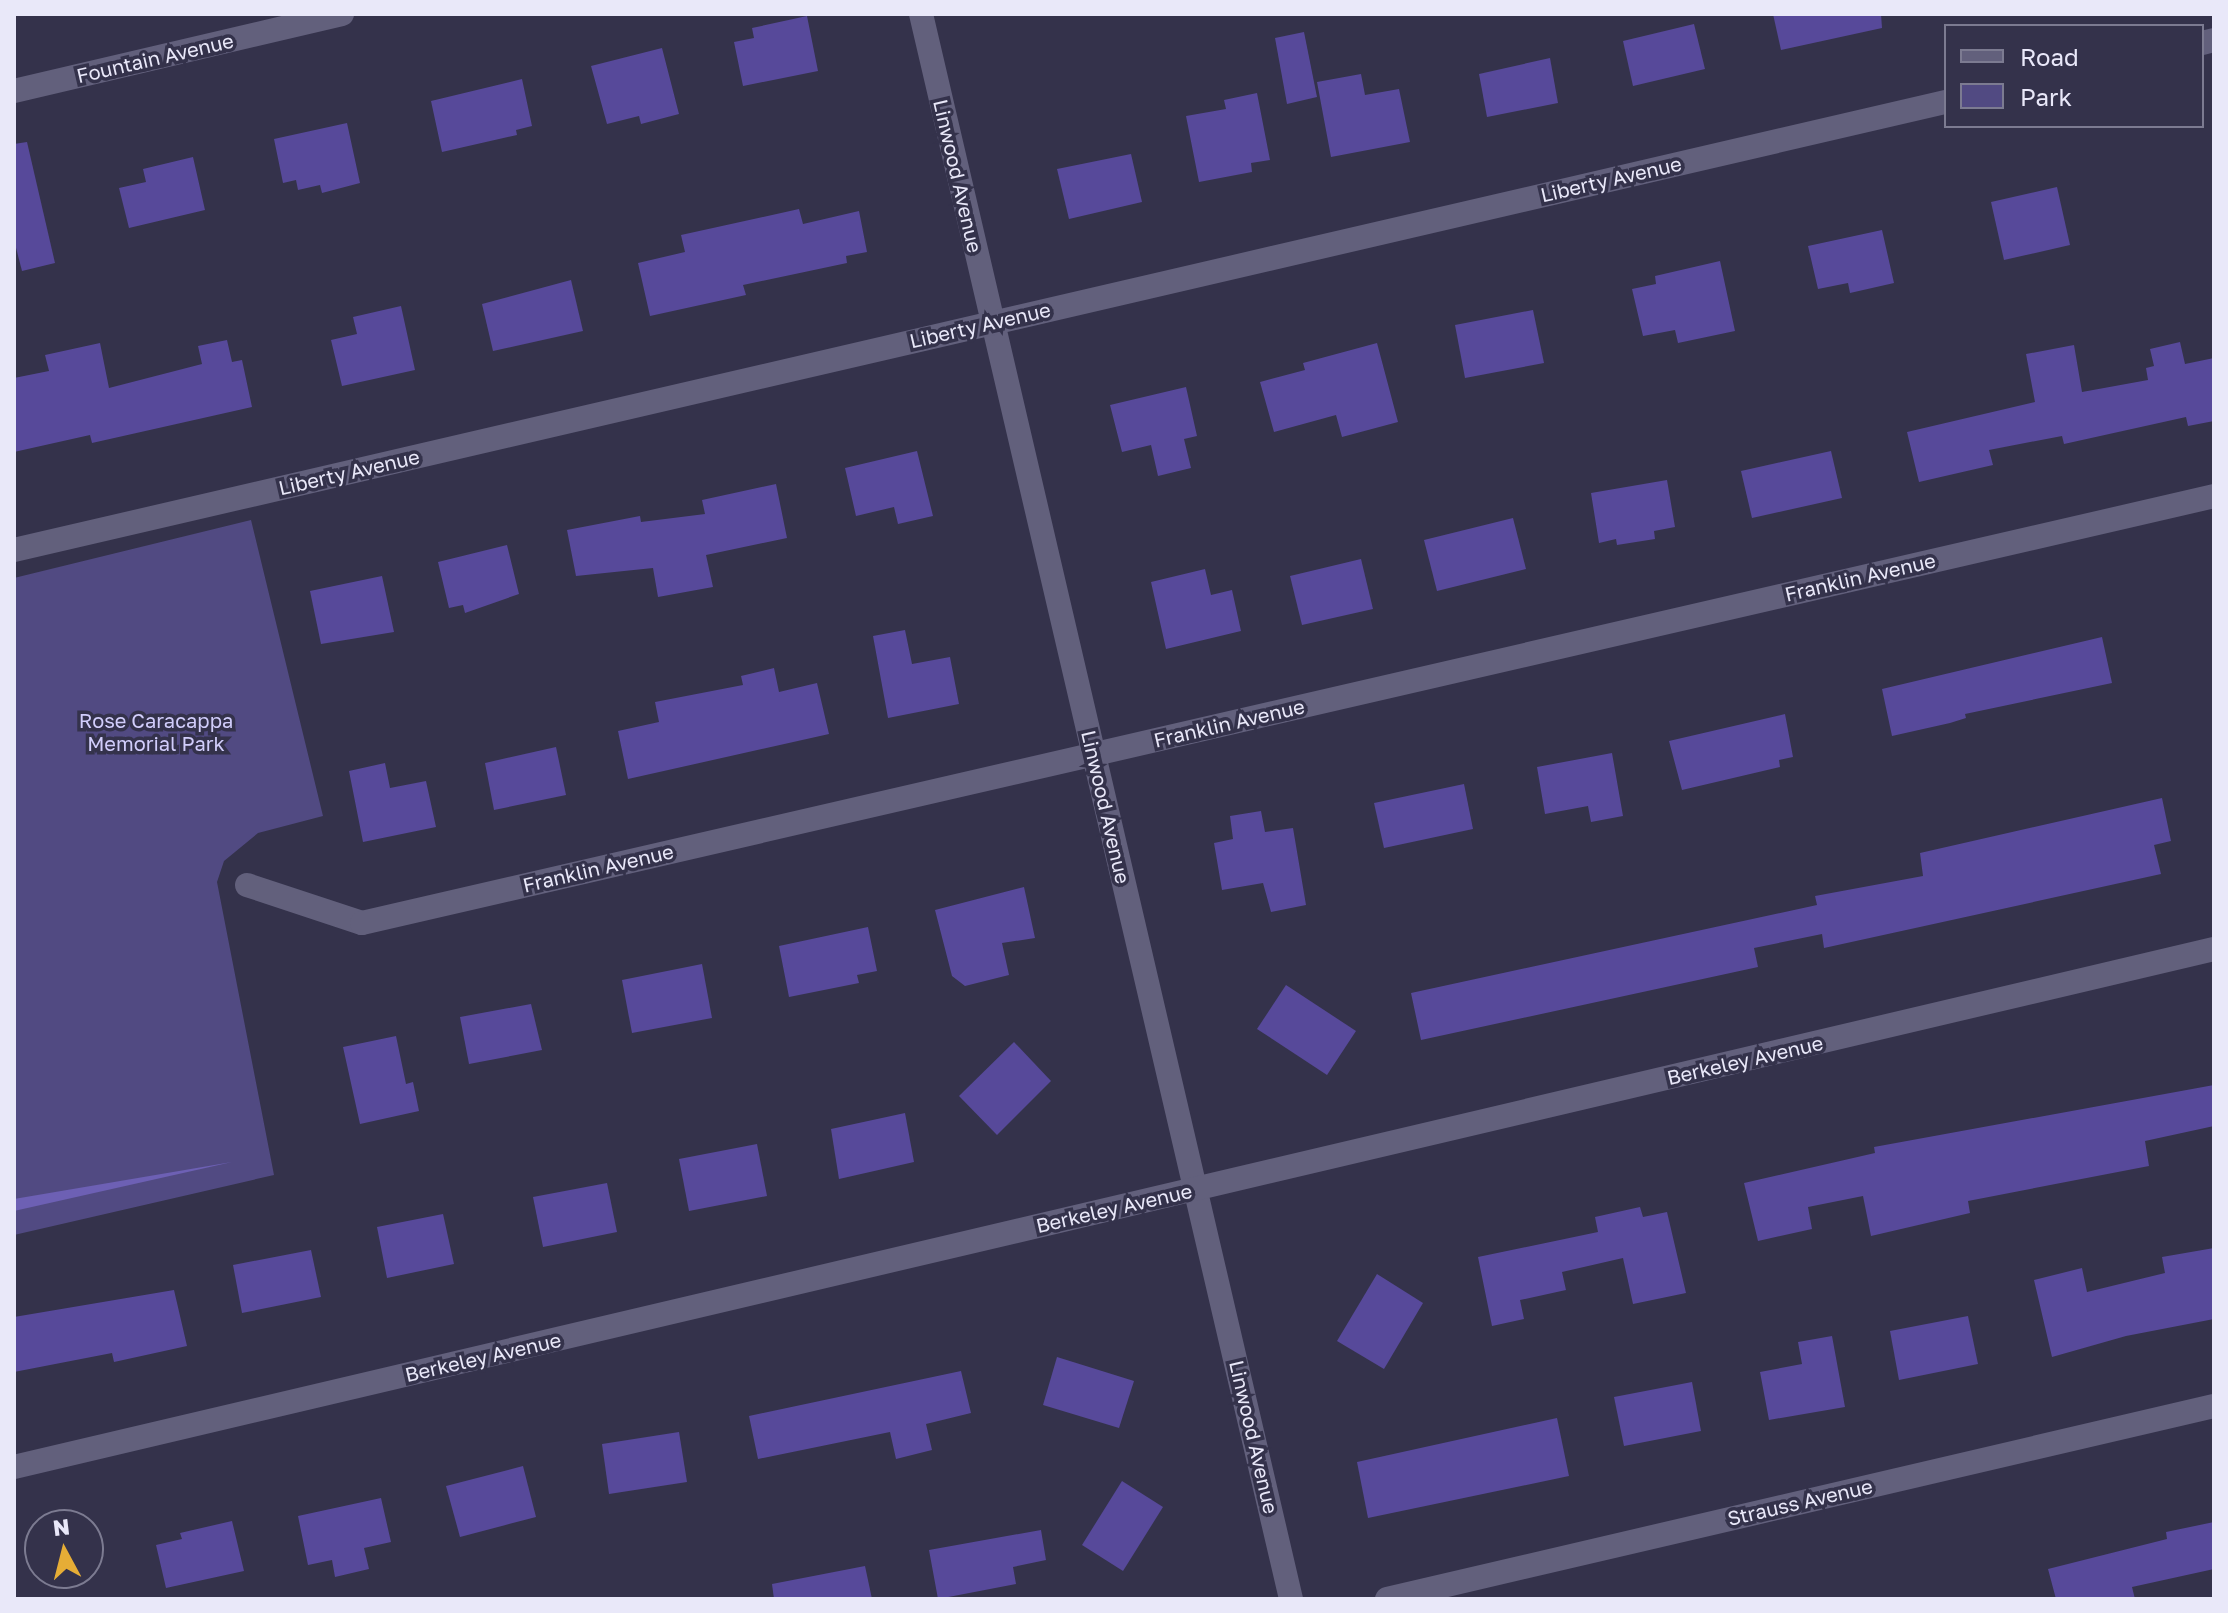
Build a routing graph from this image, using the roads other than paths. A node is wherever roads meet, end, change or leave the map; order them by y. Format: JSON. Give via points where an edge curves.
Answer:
{"nodes":[{"id":1,"x":342,"y":14,"type":"edge"},
{"id":2,"x":921,"y":14,"type":"edge"},
{"id":3,"x":14,"y":91,"type":"edge"},
{"id":4,"x":1944,"y":102,"type":"edge"},
{"id":5,"x":992,"y":322,"type":"junction"},
{"id":6,"x":2214,"y":496,"type":"edge"},
{"id":7,"x":14,"y":550,"type":"edge"},
{"id":8,"x":1093,"y":754,"type":"junction"},
{"id":9,"x":247,"y":885,"type":"dead end"},
{"id":10,"x":2214,"y":949,"type":"edge"},
{"id":11,"x":1197,"y":1189,"type":"junction"},
{"id":12,"x":2214,"y":1406,"type":"edge"},
{"id":13,"x":14,"y":1467,"type":"edge"},
{"id":14,"x":1291,"y":1599,"type":"edge"},
{"id":15,"x":1387,"y":1599,"type":"edge"}],
"edges":[{"from":1,"to":3,"type":"street","name":"Fountain Avenue"},
{"from":2,"to":5,"type":"street","name":"Linwood Avenue"},
{"from":4,"to":5,"type":"street","name":"Liberty Avenue"},
{"from":5,"to":7,"type":"street","name":"Liberty Avenue"},
{"from":5,"to":8,"type":"street","name":"Linwood Avenue"},
{"from":6,"to":8,"type":"street","name":"Franklin Avenue"},
{"from":8,"to":9,"type":"street","name":"Franklin Avenue","via":[[362,923]]},
{"from":8,"to":11,"type":"street","name":"Linwood Avenue"},
{"from":10,"to":11,"type":"street","name":"Berkeley Avenue"},
{"from":11,"to":13,"type":"street","name":"Berkeley Avenue"},
{"from":11,"to":14,"type":"street","name":"Linwood Avenue"},
{"from":12,"to":15,"type":"street","name":"Strauss Avenue"}]}
